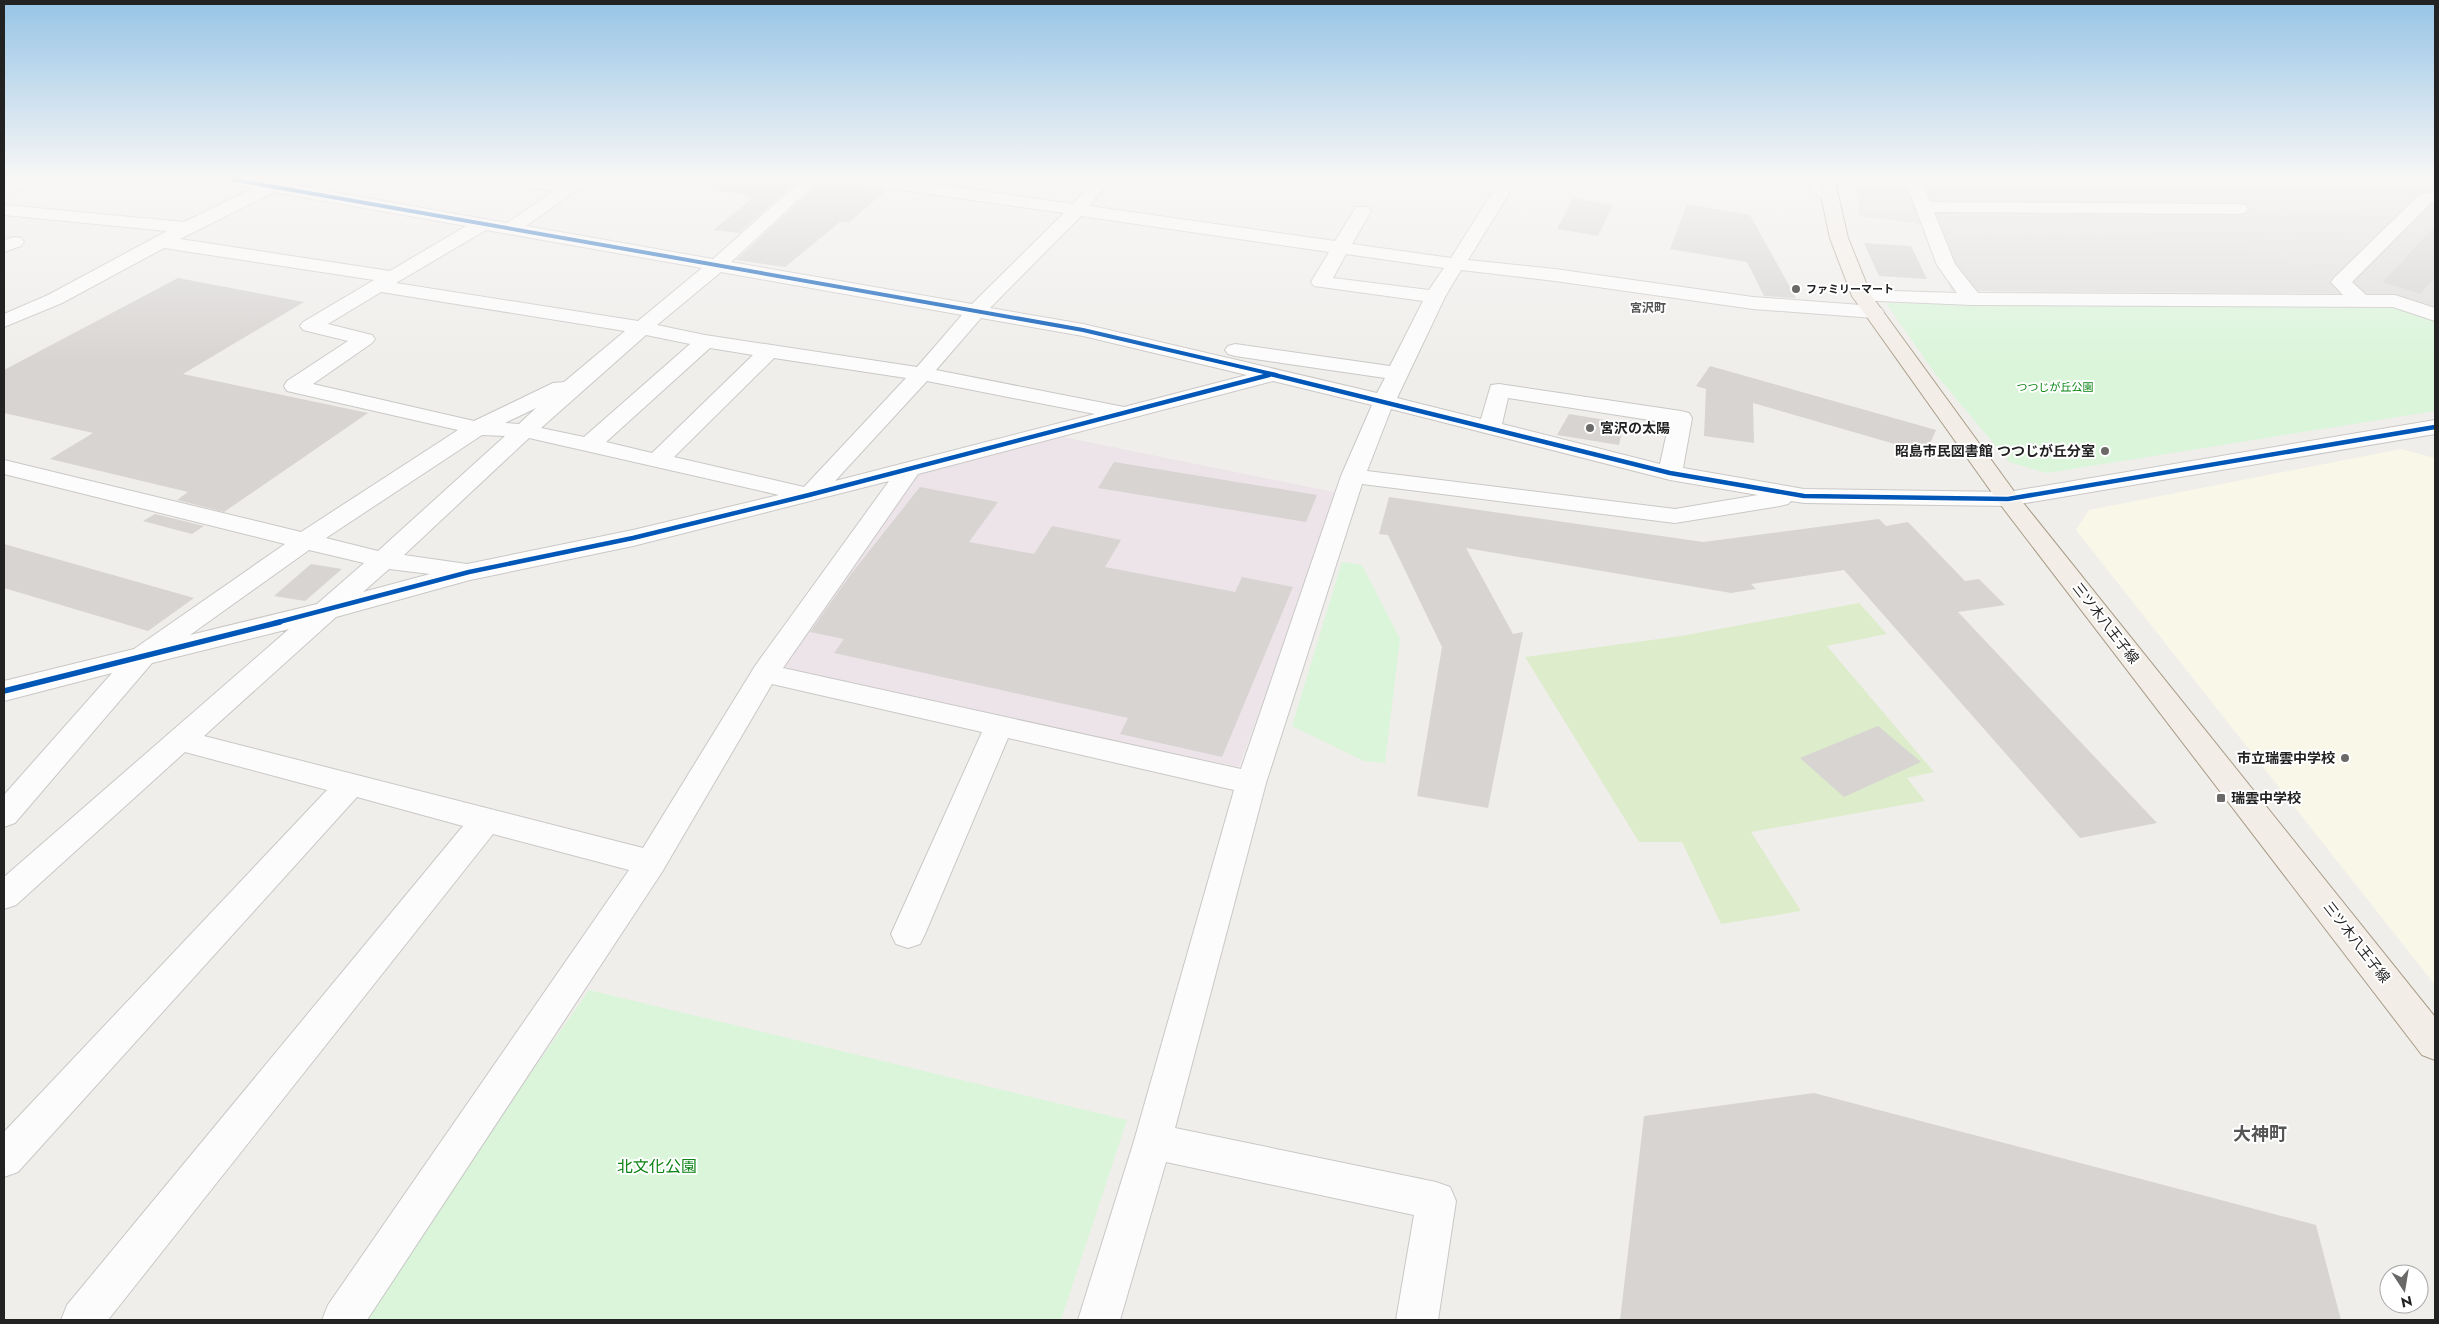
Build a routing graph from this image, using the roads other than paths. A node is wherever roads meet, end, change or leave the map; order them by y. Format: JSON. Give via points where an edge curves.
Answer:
{"nodes":[{"id":1,"x":167,"y":239,"type":"edge"},
{"id":2,"x":458,"y":239,"type":"edge"},
{"id":3,"x":569,"y":239,"type":"edge"},
{"id":4,"x":746,"y":239,"type":"edge"},
{"id":5,"x":1048,"y":239,"type":"edge"},
{"id":6,"x":1291,"y":239,"type":"edge"},
{"id":7,"x":1347,"y":239,"type":"edge"},
{"id":8,"x":1472,"y":239,"type":"edge"},
{"id":9,"x":1838,"y":239,"type":"edge"},
{"id":10,"x":1936,"y":239,"type":"edge"},
{"id":11,"x":2385,"y":239,"type":"edge"},
{"id":12,"x":161,"y":242,"type":"junction"},
{"id":13,"x":1343,"y":246,"type":"junction"},
{"id":14,"x":1455,"y":264,"type":"junction"},
{"id":15,"x":716,"y":266,"type":"junction"},
{"id":16,"x":385,"y":282,"type":"junction"},
{"id":17,"x":1436,"y":297,"type":"junction"},
{"id":18,"x":1972,"y":299,"type":"junction"},
{"id":19,"x":2361,"y":301,"type":"junction"},
{"id":20,"x":1868,"y":304,"type":"junction"},
{"id":21,"x":974,"y":312,"type":"junction"},
{"id":22,"x":2435,"y":315,"type":"edge"},
{"id":23,"x":4,"y":321,"type":"edge"},
{"id":24,"x":642,"y":328,"type":"junction"},
{"id":25,"x":705,"y":341,"type":"junction"},
{"id":26,"x":769,"y":351,"type":"junction"},
{"id":27,"x":1190,"y":356,"type":"junction"},
{"id":28,"x":922,"y":374,"type":"junction"},
{"id":29,"x":1399,"y":374,"type":"junction"},
{"id":30,"x":1271,"y":375,"type":"junction"},
{"id":31,"x":584,"y":377,"type":"junction"},
{"id":32,"x":1384,"y":401,"type":"junction"},
{"id":33,"x":1125,"y":413,"type":"junction"},
{"id":34,"x":1490,"y":427,"type":"junction"},
{"id":35,"x":477,"y":428,"type":"junction"},
{"id":36,"x":526,"y":432,"type":"junction"},
{"id":37,"x":2430,"y":433,"type":"edge"},
{"id":38,"x":588,"y":446,"type":"junction"},
{"id":39,"x":657,"y":461,"type":"junction"},
{"id":40,"x":4,"y":467,"type":"edge"},
{"id":41,"x":910,"y":469,"type":"junction"},
{"id":42,"x":1670,"y":473,"type":"junction"},
{"id":43,"x":1353,"y":476,"type":"junction"},
{"id":44,"x":809,"y":495,"type":"junction"},
{"id":45,"x":1804,"y":496,"type":"junction"},
{"id":46,"x":2008,"y":499,"type":"junction"},
{"id":47,"x":305,"y":541,"type":"junction"},
{"id":48,"x":383,"y":560,"type":"junction"},
{"id":49,"x":469,"y":572,"type":"junction"},
{"id":50,"x":324,"y":611,"type":"junction"},
{"id":51,"x":144,"y":655,"type":"junction"},
{"id":52,"x":765,"y":673,"type":"junction"},
{"id":53,"x":4,"y":691,"type":"edge"},
{"id":54,"x":999,"y":726,"type":"junction"},
{"id":55,"x":180,"y":740,"type":"junction"},
{"id":56,"x":1251,"y":782,"type":"junction"},
{"id":57,"x":350,"y":784,"type":"junction"},
{"id":58,"x":4,"y":814,"type":"edge"},
{"id":59,"x":486,"y":820,"type":"junction"},
{"id":60,"x":651,"y":863,"type":"junction"},
{"id":61,"x":4,"y":896,"type":"edge"},
{"id":62,"x":908,"y":934,"type":"dead end"},
{"id":63,"x":2435,"y":1044,"type":"edge"},
{"id":64,"x":1154,"y":1141,"type":"junction"},
{"id":65,"x":4,"y":1159,"type":"edge"},
{"id":66,"x":82,"y":1320,"type":"edge"},
{"id":67,"x":343,"y":1320,"type":"edge"},
{"id":68,"x":1099,"y":1320,"type":"edge"},
{"id":69,"x":1417,"y":1320,"type":"edge"}],
"edges":[{"from":1,"to":12,"type":"street"},
{"from":2,"to":16,"type":"street"},
{"from":3,"to":15,"type":"street"},
{"from":4,"to":15,"type":"street"},
{"from":5,"to":21,"type":"street"},
{"from":6,"to":13,"type":"street"},
{"from":7,"to":13,"type":"street"},
{"from":8,"to":14,"type":"street"},
{"from":9,"to":20,"type":"main road","name":"三ツ木八王子線","via":[[1852,278]]},
{"from":10,"to":18,"type":"street","via":[[1946,265]]},
{"from":11,"to":19,"type":"street","via":[[2341,282]]},
{"from":12,"to":16,"type":"street"},
{"from":12,"to":23,"type":"street","via":[[55,299]]},
{"from":13,"to":14,"type":"street"},
{"from":13,"to":17,"type":"street","via":[[1321,282]]},
{"from":14,"to":17,"type":"street"},
{"from":14,"to":20,"type":"street","via":[[1555,274],[1753,303]]},
{"from":15,"to":21,"type":"street"},
{"from":15,"to":24,"type":"street"},
{"from":16,"to":24,"type":"street"},
{"from":16,"to":35,"type":"street","via":[[310,326],[365,339],[295,386]]},
{"from":17,"to":29,"type":"street"},
{"from":18,"to":19,"type":"street"},
{"from":18,"to":20,"type":"street"},
{"from":19,"to":22,"type":"street","via":[[2396,301]]},
{"from":20,"to":46,"type":"main road","name":"三ツ木八王子線"},
{"from":21,"to":27,"type":"street","via":[[1083,330]]},
{"from":21,"to":28,"type":"street"},
{"from":24,"to":25,"type":"street"},
{"from":24,"to":31,"type":"street"},
{"from":25,"to":26,"type":"street"},
{"from":25,"to":38,"type":"street"},
{"from":26,"to":28,"type":"street"},
{"from":26,"to":39,"type":"street"},
{"from":27,"to":29,"type":"street","via":[[1225,348]]},
{"from":27,"to":30,"type":"street"},
{"from":28,"to":33,"type":"street"},
{"from":28,"to":44,"type":"street"},
{"from":29,"to":32,"type":"street"},
{"from":30,"to":32,"type":"street"},
{"from":30,"to":33,"type":"street"},
{"from":31,"to":35,"type":"street"},
{"from":31,"to":36,"type":"street"},
{"from":32,"to":34,"type":"street"},
{"from":32,"to":43,"type":"street"},
{"from":33,"to":41,"type":"street"},
{"from":34,"to":42,"type":"street"},
{"from":34,"to":42,"type":"street","via":[[1499,390],[1681,418]]},
{"from":35,"to":36,"type":"street"},
{"from":35,"to":47,"type":"street"},
{"from":36,"to":38,"type":"street"},
{"from":36,"to":48,"type":"street"},
{"from":37,"to":46,"type":"street"},
{"from":38,"to":39,"type":"street"},
{"from":39,"to":44,"type":"street"},
{"from":40,"to":47,"type":"street"},
{"from":41,"to":44,"type":"street"},
{"from":41,"to":52,"type":"street"},
{"from":42,"to":45,"type":"street"},
{"from":43,"to":45,"type":"street","via":[[1675,516]]},
{"from":43,"to":56,"type":"street"},
{"from":44,"to":49,"type":"street","via":[[633,538]]},
{"from":45,"to":46,"type":"street"},
{"from":46,"to":63,"type":"main road","name":"三ツ木八王子線"},
{"from":47,"to":48,"type":"street"},
{"from":47,"to":51,"type":"street"},
{"from":48,"to":49,"type":"street"},
{"from":48,"to":50,"type":"street"},
{"from":49,"to":50,"type":"street"},
{"from":50,"to":51,"type":"street"},
{"from":50,"to":55,"type":"street"},
{"from":51,"to":53,"type":"street"},
{"from":51,"to":58,"type":"street"},
{"from":52,"to":54,"type":"street"},
{"from":52,"to":60,"type":"street"},
{"from":54,"to":56,"type":"street"},
{"from":54,"to":62,"type":"street"},
{"from":55,"to":57,"type":"street"},
{"from":55,"to":61,"type":"street"},
{"from":56,"to":64,"type":"street"},
{"from":57,"to":59,"type":"street"},
{"from":57,"to":65,"type":"street"},
{"from":59,"to":60,"type":"street"},
{"from":59,"to":66,"type":"street"},
{"from":60,"to":67,"type":"street"},
{"from":64,"to":68,"type":"street"},
{"from":64,"to":69,"type":"street","via":[[1436,1201]]}]}
